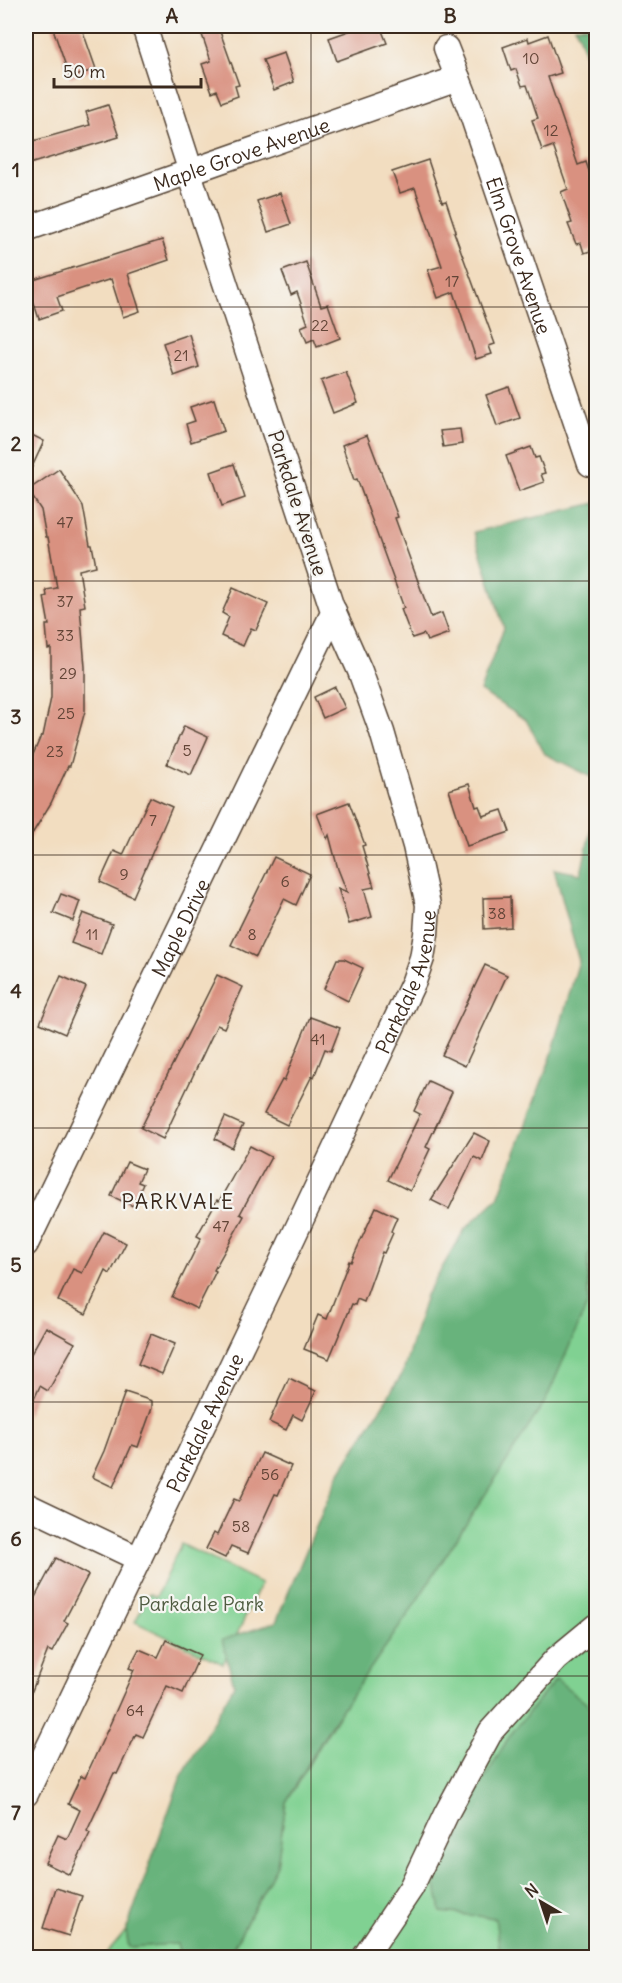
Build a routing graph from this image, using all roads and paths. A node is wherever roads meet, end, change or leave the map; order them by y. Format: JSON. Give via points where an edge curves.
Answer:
{"nodes":[{"id":1,"x":144,"y":26,"type":"edge"},
{"id":2,"x":446,"y":48,"type":"dead end"},
{"id":3,"x":458,"y":78,"type":"junction"},
{"id":4,"x":189,"y":173,"type":"junction"},
{"id":5,"x":26,"y":229,"type":"edge"},
{"id":6,"x":590,"y":464,"type":"dead end"},
{"id":7,"x":334,"y":611,"type":"junction"},
{"id":8,"x":26,"y":1244,"type":"edge"},
{"id":9,"x":26,"y":1505,"type":"edge"},
{"id":10,"x":139,"y":1559,"type":"junction"},
{"id":11,"x":597,"y":1626,"type":"edge"},
{"id":12,"x":26,"y":1794,"type":"edge"},
{"id":13,"x":364,"y":1958,"type":"edge"}],
"edges":[{"from":1,"to":4,"type":"street","name":"Parkdale Avenue"},
{"from":2,"to":3,"type":"street","name":"Elm Grove Avenue"},
{"from":3,"to":4,"type":"street","name":"Maple Grove Avenue"},
{"from":3,"to":6,"type":"street","name":"Elm Grove Avenue"},
{"from":4,"to":5,"type":"street","name":"Maple Grove Avenue"},
{"from":4,"to":7,"type":"street","name":"Parkdale Avenue"},
{"from":7,"to":8,"type":"street","name":"Maple Drive"},
{"from":7,"to":10,"type":"street","name":"Parkdale Avenue","via":[[382,732],[415,846],[428,905],[422,958]]},
{"from":9,"to":10,"type":"street"},
{"from":10,"to":12,"type":"street","name":"Parkdale Avenue"},
{"from":11,"to":13,"type":"street","via":[[556,1659],[491,1731],[411,1888]]}]}
